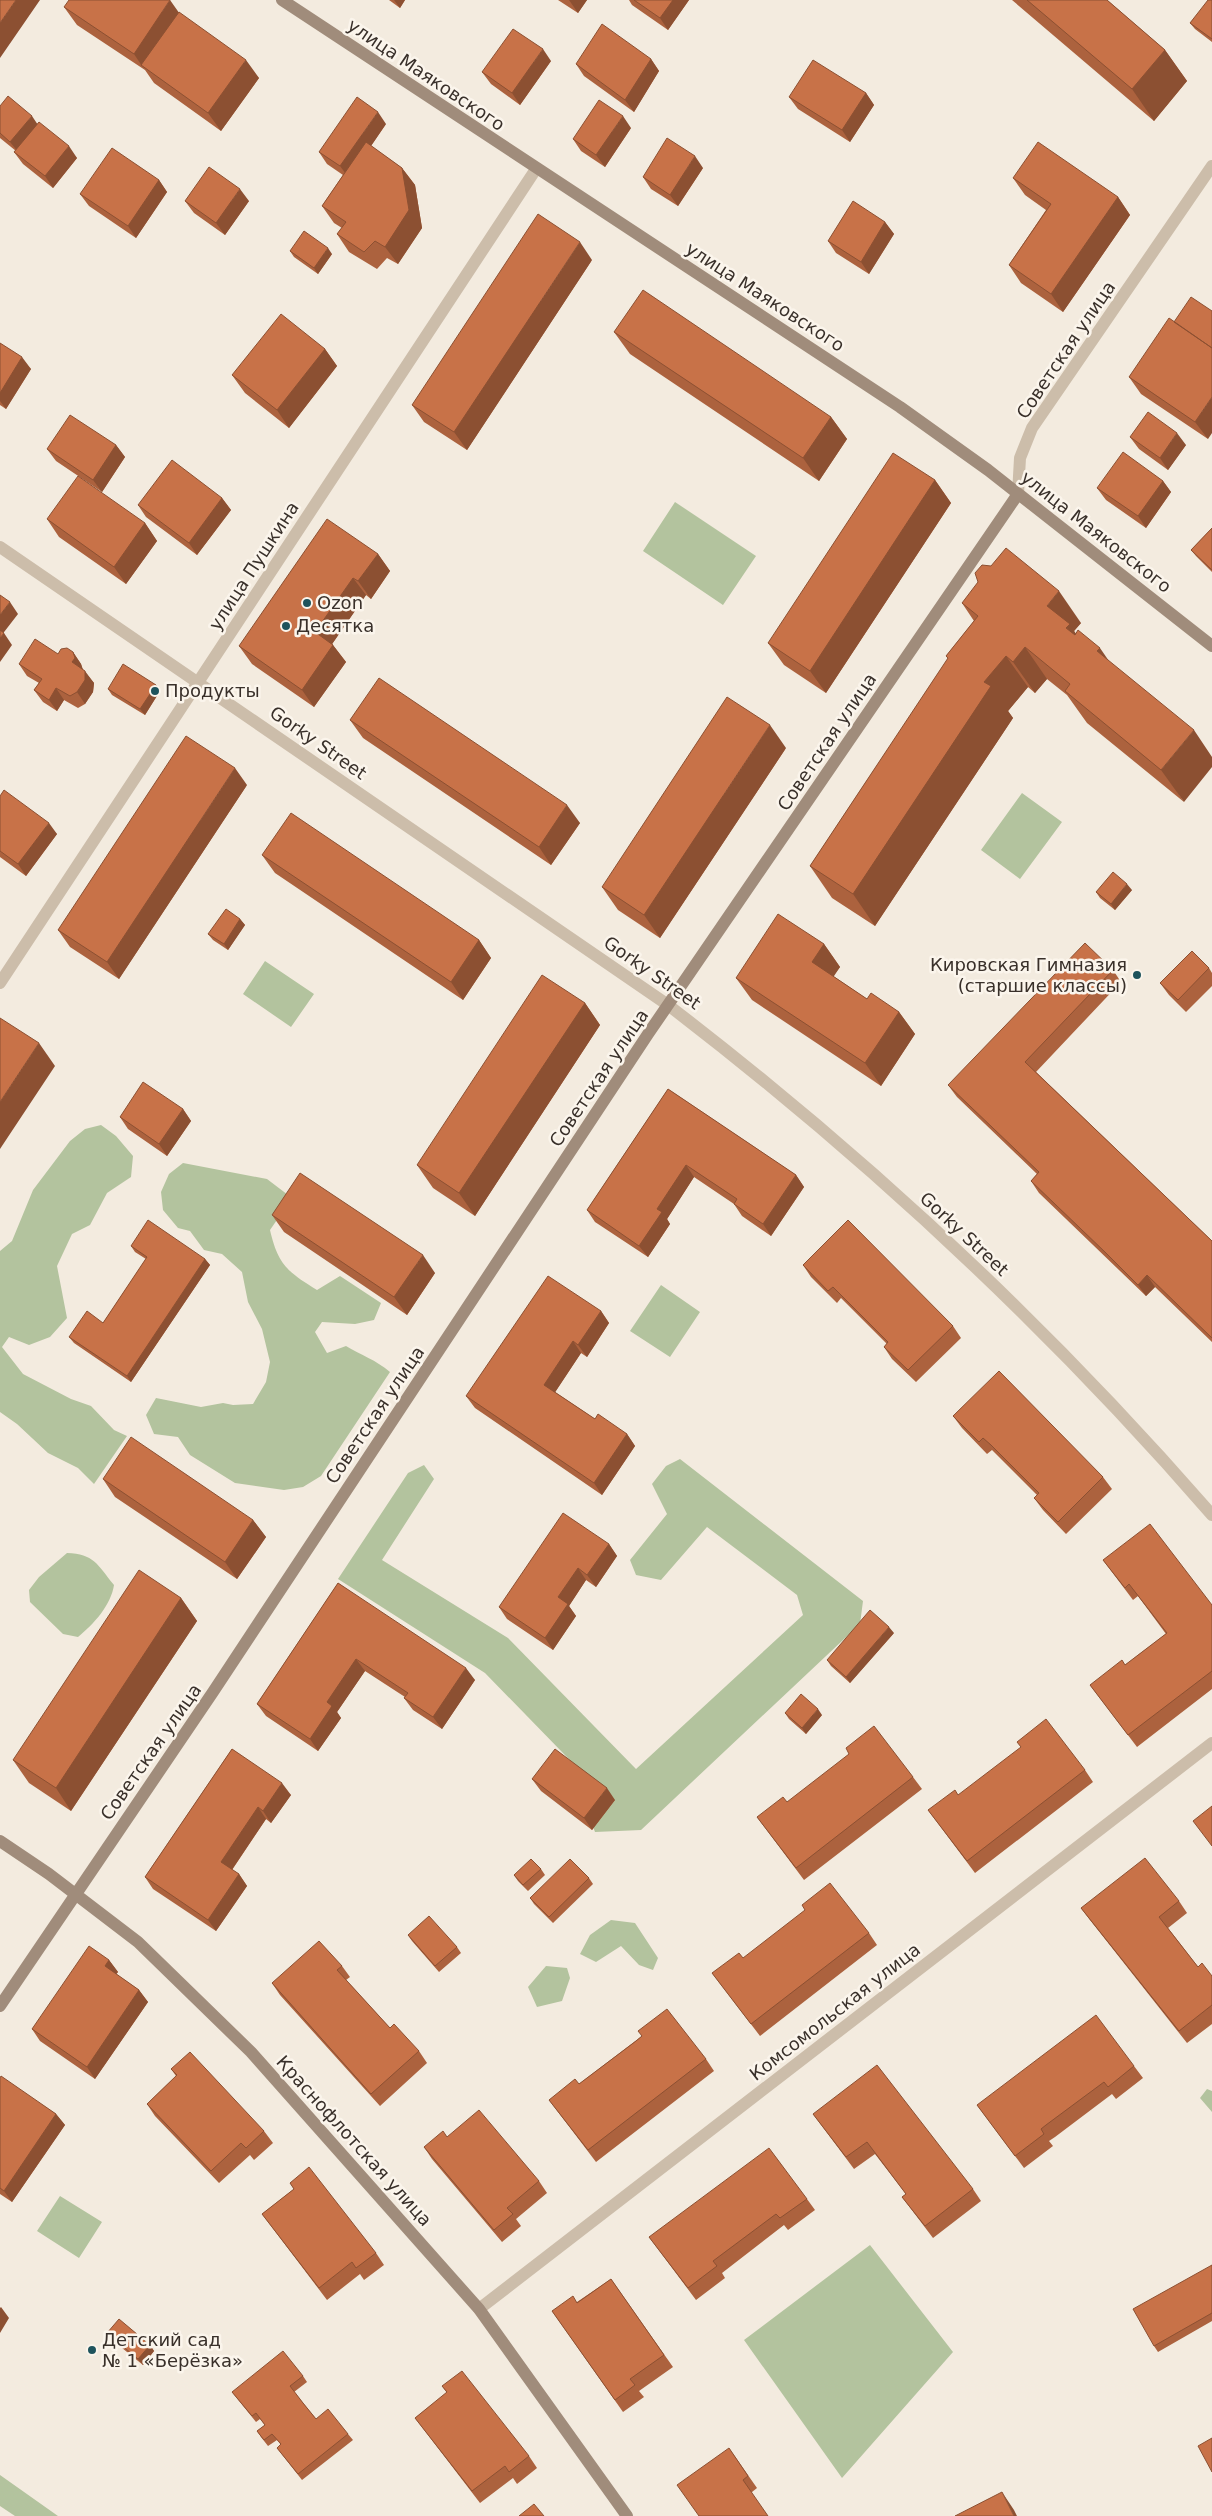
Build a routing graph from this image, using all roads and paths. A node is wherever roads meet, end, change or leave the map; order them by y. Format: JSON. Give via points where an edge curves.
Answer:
{"nodes":[{"id":1,"x":282,"y":0,"type":"edge"},
{"id":2,"x":1212,"y":166,"type":"edge"},
{"id":3,"x":536,"y":169,"type":"junction"},
{"id":4,"x":1018,"y":494,"type":"junction"},
{"id":5,"x":0,"y":547,"type":"edge"},
{"id":6,"x":1212,"y":646,"type":"edge"},
{"id":7,"x":199,"y":682,"type":"junction"},
{"id":8,"x":0,"y":983,"type":"edge"},
{"id":9,"x":668,"y":1005,"type":"junction"},
{"id":10,"x":1212,"y":1515,"type":"edge"},
{"id":11,"x":1212,"y":1743,"type":"edge"},
{"id":12,"x":0,"y":1841,"type":"edge"},
{"id":13,"x":75,"y":1894,"type":"junction"},
{"id":14,"x":0,"y":2006,"type":"edge"},
{"id":15,"x":479,"y":2310,"type":"junction"},
{"id":16,"x":627,"y":2516,"type":"edge"}],
"edges":[{"from":1,"to":3,"type":"street","name":"улица Маяковского"},
{"from":2,"to":4,"type":"street","name":"Советская улица","via":[[1032,428],[1020,458]]},
{"from":3,"to":4,"type":"street","name":"улица Маяковского","via":[[885,397]]},
{"from":3,"to":7,"type":"street","name":"улица Пушкина"},
{"from":4,"to":6,"type":"street","name":"улица Маяковского"},
{"from":4,"to":9,"type":"street","name":"Советская улица"},
{"from":5,"to":7,"type":"street","name":"Gorky Street"},
{"from":7,"to":8,"type":"street","name":"улица Пушкина"},
{"from":7,"to":9,"type":"street","name":"Gorky Street"},
{"from":9,"to":10,"type":"street","name":"Gorky Street","via":[[807,1116],[984,1276],[1134,1427]]},
{"from":9,"to":13,"type":"street","name":"Советская улица","via":[[214,1692]]},
{"from":11,"to":15,"type":"street","name":"Комсомольская улица"},
{"from":12,"to":13,"type":"street","name":"Краснофлотская улица"},
{"from":13,"to":14,"type":"street","name":"Советская улица"},
{"from":13,"to":15,"type":"street","name":"Краснофлотская улица","via":[[138,1942],[251,2052]]},
{"from":15,"to":16,"type":"street","name":"Краснофлотская улица"}]}
